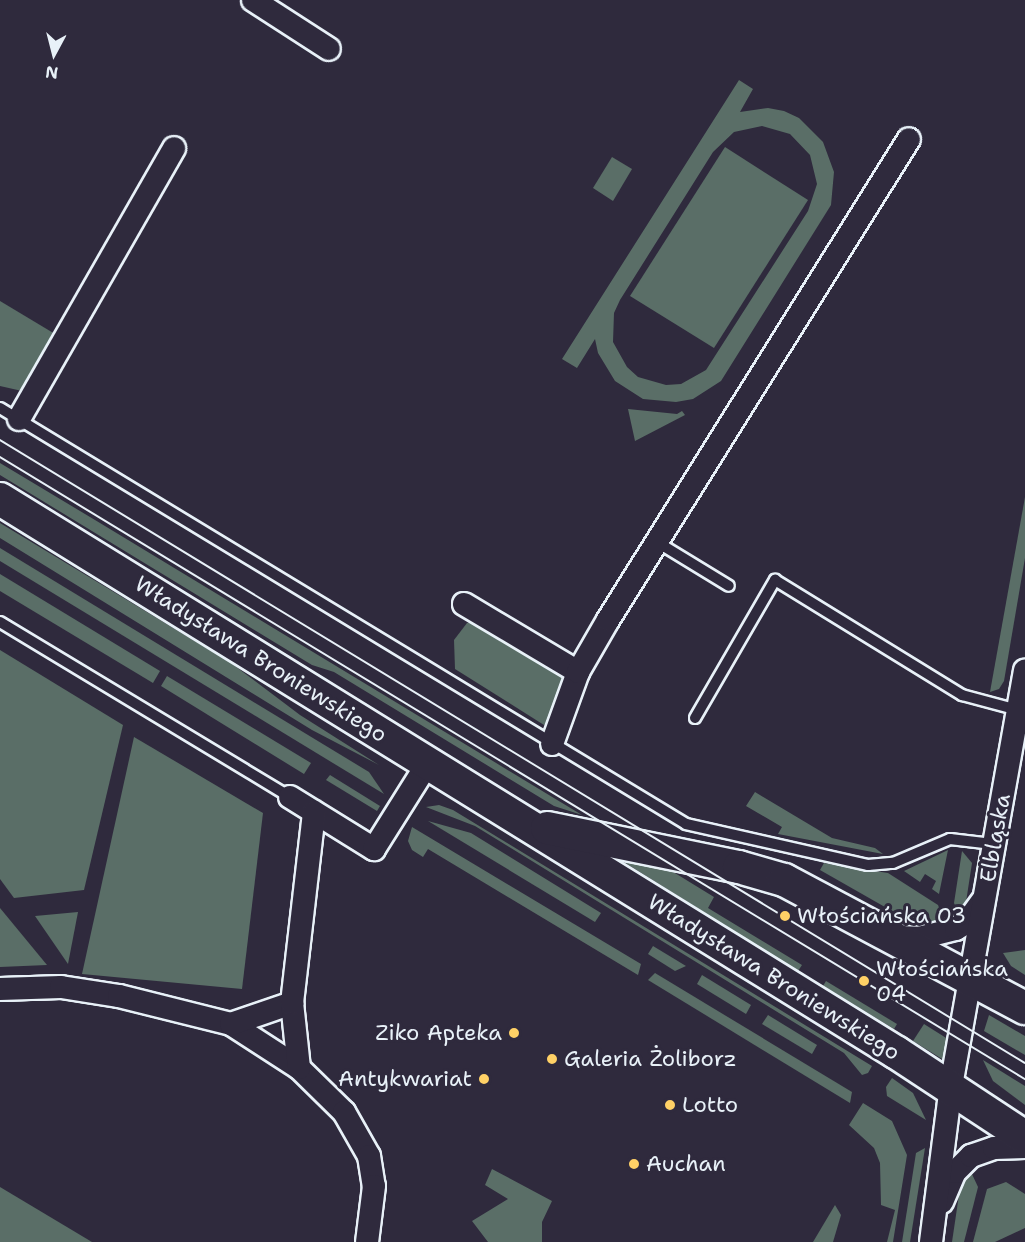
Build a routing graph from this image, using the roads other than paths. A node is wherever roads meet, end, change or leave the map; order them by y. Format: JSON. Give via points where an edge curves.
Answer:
{"nodes":[{"id":1,"x":253,"y":0,"type":"edge"},
{"id":2,"x":329,"y":49,"type":"dead end"},
{"id":3,"x":909,"y":139,"type":"dead end"},
{"id":4,"x":174,"y":148,"type":"dead end"},
{"id":5,"x":0,"y":408,"type":"edge"},
{"id":6,"x":19,"y":419,"type":"junction"},
{"id":7,"x":0,"y":499,"type":"edge"},
{"id":8,"x":657,"y":542,"type":"junction"},
{"id":9,"x":729,"y":586,"type":"dead end"},
{"id":10,"x":464,"y":604,"type":"dead end"},
{"id":11,"x":0,"y":622,"type":"edge"},
{"id":12,"x":1025,"y":670,"type":"edge"},
{"id":13,"x":578,"y":672,"type":"junction"},
{"id":14,"x":1018,"y":710,"type":"junction"},
{"id":15,"x":695,"y":718,"type":"dead end"},
{"id":16,"x":552,"y":744,"type":"junction"},
{"id":17,"x":1018,"y":756,"type":"edge"},
{"id":18,"x":428,"y":763,"type":"junction"},
{"id":19,"x":290,"y":797,"type":"joint"},
{"id":20,"x":314,"y":812,"type":"junction"},
{"id":21,"x":520,"y":821,"type":"junction"},
{"id":22,"x":993,"y":844,"type":"junction"},
{"id":23,"x":984,"y":899,"type":"junction"},
{"id":24,"x":895,"y":937,"type":"junction"},
{"id":25,"x":971,"y":980,"type":"junction"},
{"id":26,"x":0,"y":989,"type":"edge"},
{"id":27,"x":292,"y":1003,"type":"junction"},
{"id":28,"x":1025,"y":1008,"type":"edge"},
{"id":29,"x":231,"y":1024,"type":"junction"},
{"id":30,"x":299,"y":1068,"type":"junction"},
{"id":31,"x":951,"y":1086,"type":"junction"},
{"id":32,"x":1025,"y":1137,"type":"edge"},
{"id":33,"x":1025,"y":1147,"type":"edge"},
{"id":34,"x":931,"y":1238,"type":"edge"},
{"id":35,"x":367,"y":1242,"type":"edge"}],
"edges":[{"from":1,"to":2,"type":"street"},
{"from":3,"to":8,"type":"street"},
{"from":4,"to":6,"type":"street"},
{"from":5,"to":6,"type":"lane"},
{"from":6,"to":16,"type":"lane"},
{"from":7,"to":18,"type":"main road","name":"Władysława Broniewskiego"},
{"from":8,"to":9,"type":"lane"},
{"from":8,"to":13,"type":"street"},
{"from":10,"to":13,"type":"street"},
{"from":11,"to":19,"type":"lane"},
{"from":12,"to":14,"type":"street","name":"Elbląska"},
{"from":13,"to":16,"type":"street"},
{"from":14,"to":15,"type":"lane","via":[[962,695],[775,580]]},
{"from":14,"to":17,"type":"street","name":"Elbląska"},
{"from":16,"to":22,"type":"lane","via":[[673,817],[706,829],[867,865],[893,863],[950,839]]},
{"from":17,"to":22,"type":"street","name":"Elbląska"},
{"from":18,"to":20,"type":"street","via":[[374,849]]},
{"from":18,"to":21,"type":"main road","name":"Władysława Broniewskiego"},
{"from":19,"to":20,"type":"street"},
{"from":20,"to":27,"type":"street"},
{"from":21,"to":24,"type":"main road","name":"Władysława Broniewskiego","via":[[754,870],[816,894]]},
{"from":21,"to":31,"type":"main road","name":"Władysława Broniewskiego"},
{"from":22,"to":23,"type":"street","name":"Elbląska"},
{"from":23,"to":24,"type":"street","name":"Elbląska","via":[[967,922],[956,929],[919,938]]},
{"from":23,"to":25,"type":"street","name":"Elbląska"},
{"from":24,"to":25,"type":"main road","name":"Władysława Broniewskiego"},
{"from":25,"to":28,"type":"main road","name":"Władysława Broniewskiego"},
{"from":25,"to":31,"type":"street","name":"Elbląska"},
{"from":26,"to":29,"type":"street","via":[[61,987],[118,996]]},
{"from":27,"to":29,"type":"street"},
{"from":27,"to":30,"type":"street"},
{"from":29,"to":30,"type":"street"},
{"from":30,"to":35,"type":"street","via":[[344,1112],[369,1155],[374,1186]]},
{"from":31,"to":32,"type":"main road","name":"Władysława Broniewskiego"},
{"from":31,"to":34,"type":"street","name":"Elbląska"},
{"from":33,"to":34,"type":"street","via":[[982,1151],[960,1165],[947,1188]]}]}
